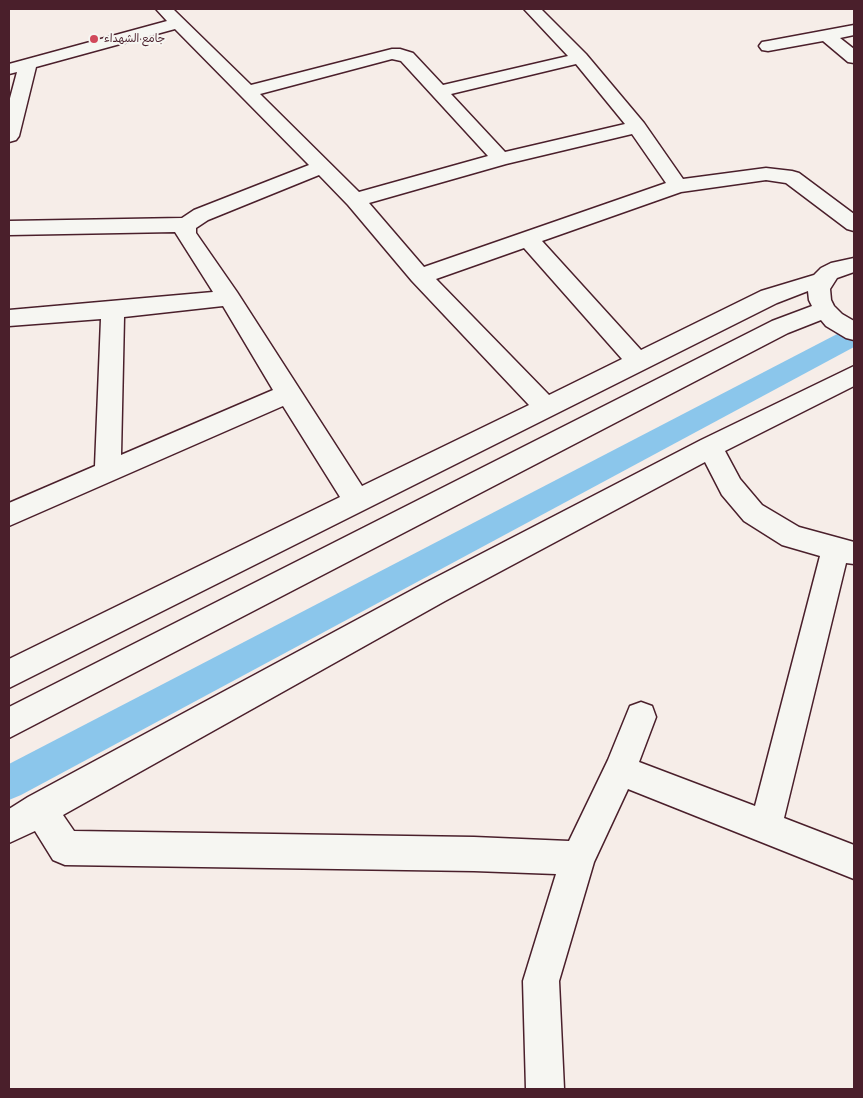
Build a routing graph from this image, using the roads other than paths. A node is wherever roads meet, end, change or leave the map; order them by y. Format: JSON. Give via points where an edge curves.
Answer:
{"nodes":[{"id":1,"x":164,"y":9,"type":"edge"},
{"id":2,"x":532,"y":9,"type":"edge"},
{"id":3,"x":179,"y":23,"type":"junction"},
{"id":4,"x":854,"y":30,"type":"edge"},
{"id":5,"x":828,"y":36,"type":"junction"},
{"id":6,"x":768,"y":46,"type":"dead end"},
{"id":7,"x":580,"y":58,"type":"junction"},
{"id":8,"x":854,"y":58,"type":"edge"},
{"id":9,"x":28,"y":64,"type":"junction"},
{"id":10,"x":9,"y":69,"type":"edge"},
{"id":11,"x":440,"y":91,"type":"junction"},
{"id":12,"x":247,"y":92,"type":"junction"},
{"id":13,"x":637,"y":127,"type":"junction"},
{"id":14,"x":9,"y":136,"type":"edge"},
{"id":15,"x":501,"y":158,"type":"junction"},
{"id":16,"x":322,"y":167,"type":"junction"},
{"id":17,"x":678,"y":186,"type":"junction"},
{"id":18,"x":354,"y":200,"type":"junction"},
{"id":19,"x":854,"y":224,"type":"edge"},
{"id":20,"x":186,"y":225,"type":"junction"},
{"id":21,"x":9,"y":228,"type":"edge"},
{"id":22,"x":527,"y":238,"type":"junction"},
{"id":23,"x":854,"y":264,"type":"edge"},
{"id":24,"x":420,"y":276,"type":"junction"},
{"id":25,"x":822,"y":280,"type":"junction"},
{"id":26,"x":229,"y":298,"type":"junction"},
{"id":27,"x":113,"y":310,"type":"junction"},
{"id":28,"x":826,"y":311,"type":"junction"},
{"id":29,"x":9,"y":318,"type":"edge"},
{"id":30,"x":854,"y":332,"type":"edge"},
{"id":31,"x":638,"y":362,"type":"junction"},
{"id":32,"x":854,"y":375,"type":"edge"},
{"id":33,"x":288,"y":394,"type":"junction"},
{"id":34,"x":546,"y":408,"type":"junction"},
{"id":35,"x":710,"y":447,"type":"junction"},
{"id":36,"x":108,"y":472,"type":"junction"},
{"id":37,"x":357,"y":501,"type":"junction"},
{"id":38,"x":9,"y":515,"type":"edge"},
{"id":39,"x":845,"y":551,"type":"edge"},
{"id":40,"x":9,"y":674,"type":"edge"},
{"id":41,"x":641,"y":717,"type":"dead end"},
{"id":42,"x":9,"y":723,"type":"edge"},
{"id":43,"x":620,"y":770,"type":"junction"},
{"id":44,"x":40,"y":809,"type":"junction"},
{"id":45,"x":766,"y":826,"type":"junction"},
{"id":46,"x":9,"y":827,"type":"edge"},
{"id":47,"x":578,"y":858,"type":"junction"},
{"id":48,"x":854,"y":862,"type":"edge"},
{"id":49,"x":545,"y":1089,"type":"edge"}],
"edges":[{"from":1,"to":3,"type":"street"},
{"from":2,"to":7,"type":"street"},
{"from":3,"to":9,"type":"street"},
{"from":3,"to":12,"type":"street"},
{"from":4,"to":5,"type":"street"},
{"from":5,"to":6,"type":"street"},
{"from":5,"to":8,"type":"street"},
{"from":7,"to":11,"type":"street"},
{"from":7,"to":13,"type":"street"},
{"from":9,"to":10,"type":"street"},
{"from":9,"to":14,"type":"street"},
{"from":11,"to":12,"type":"street","via":[[407,56],[392,54]]},
{"from":11,"to":15,"type":"street"},
{"from":12,"to":16,"type":"street"},
{"from":13,"to":15,"type":"street"},
{"from":13,"to":17,"type":"street"},
{"from":15,"to":18,"type":"street"},
{"from":16,"to":18,"type":"street"},
{"from":16,"to":20,"type":"street","via":[[201,215]]},
{"from":17,"to":19,"type":"street","via":[[779,174],[802,183]]},
{"from":17,"to":22,"type":"street"},
{"from":18,"to":24,"type":"street"},
{"from":20,"to":21,"type":"street"},
{"from":20,"to":26,"type":"street","via":[[185,233]]},
{"from":22,"to":24,"type":"street"},
{"from":22,"to":31,"type":"street"},
{"from":23,"to":25,"type":"street","via":[[834,270]]},
{"from":24,"to":34,"type":"street"},
{"from":25,"to":28,"type":"street","via":[[820,300]]},
{"from":25,"to":31,"type":"street","via":[[770,297]]},
{"from":26,"to":27,"type":"street"},
{"from":26,"to":33,"type":"street"},
{"from":27,"to":29,"type":"street"},
{"from":27,"to":36,"type":"street"},
{"from":28,"to":30,"type":"street"},
{"from":28,"to":42,"type":"street","via":[[780,327]]},
{"from":31,"to":34,"type":"street"},
{"from":32,"to":35,"type":"street"},
{"from":33,"to":36,"type":"street"},
{"from":33,"to":37,"type":"street"},
{"from":34,"to":37,"type":"street"},
{"from":35,"to":39,"type":"street","via":[[731,487],[753,512],[792,537]]},
{"from":35,"to":44,"type":"street","via":[[435,592]]},
{"from":36,"to":38,"type":"street"},
{"from":37,"to":40,"type":"street"},
{"from":39,"to":45,"type":"street"},
{"from":41,"to":43,"type":"street"},
{"from":43,"to":45,"type":"street"},
{"from":43,"to":47,"type":"street"},
{"from":44,"to":46,"type":"street"},
{"from":44,"to":47,"type":"street","via":[[66,848]]},
{"from":45,"to":48,"type":"street"},
{"from":47,"to":49,"type":"street","via":[[541,981]]}]}
